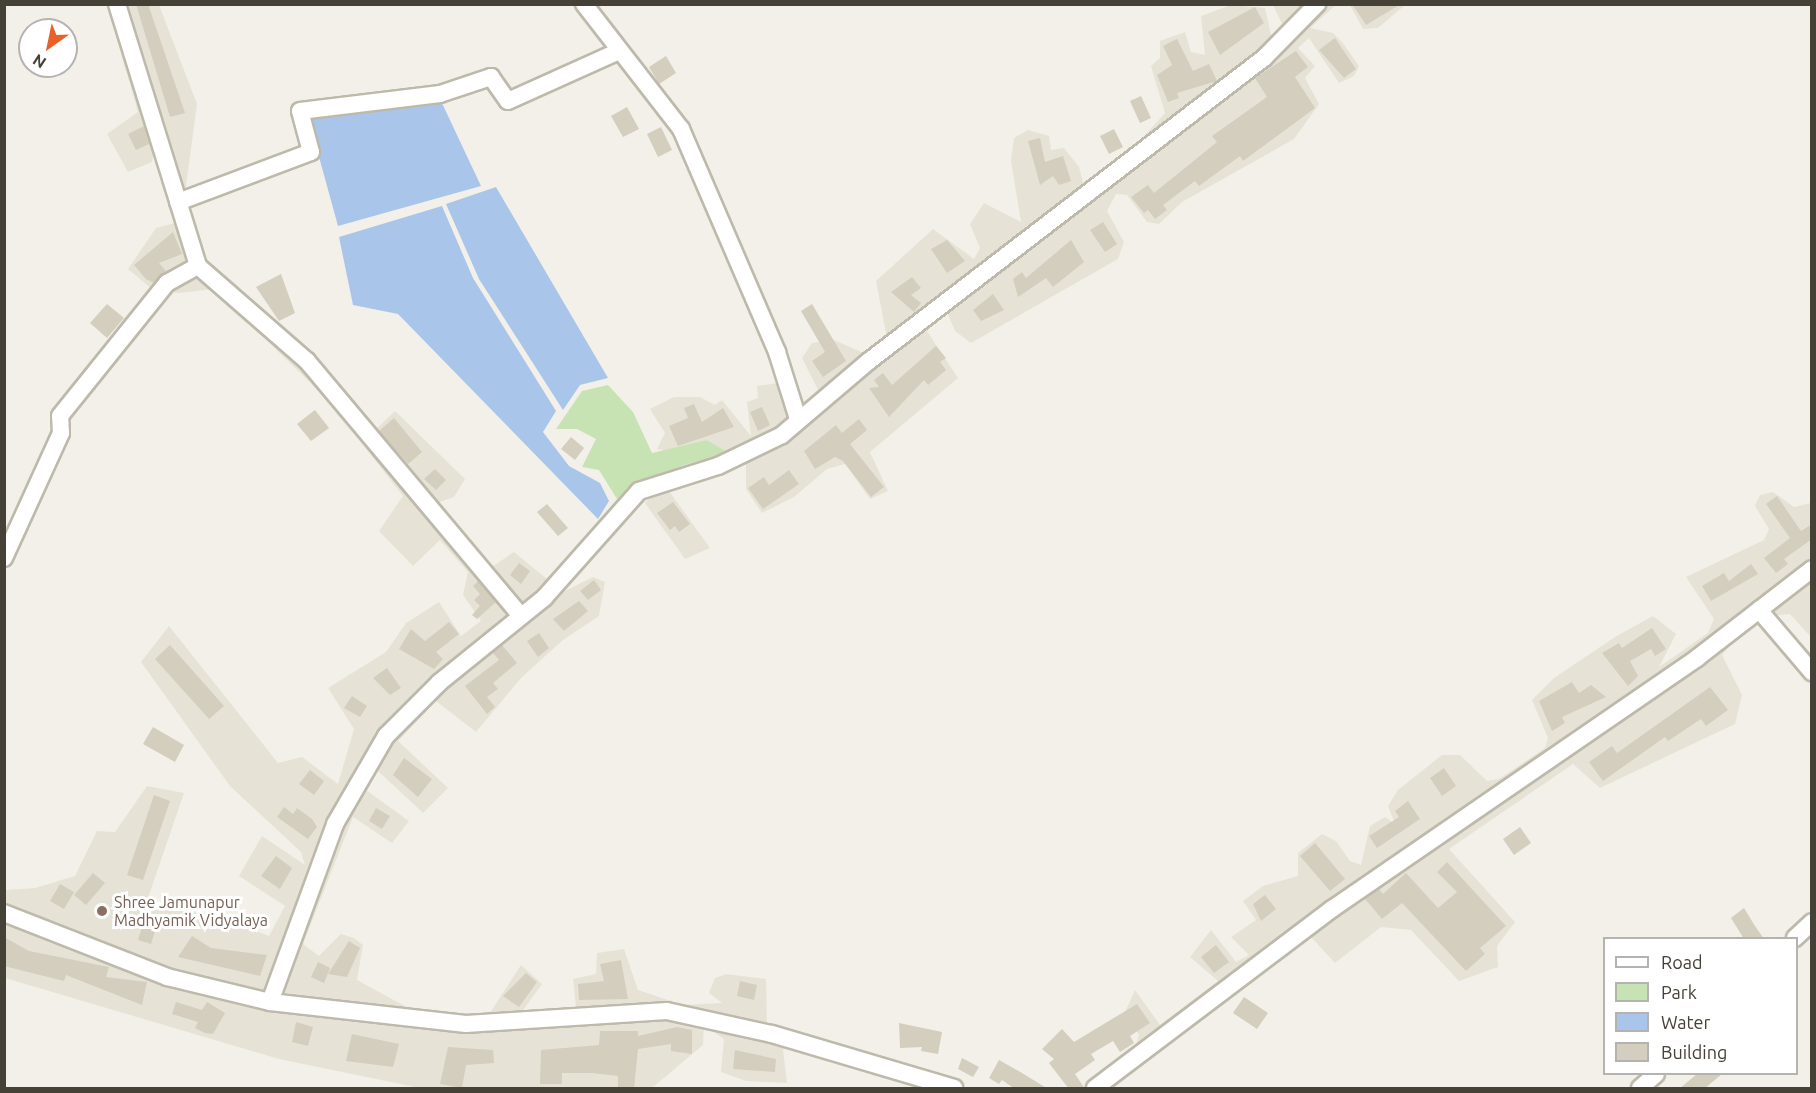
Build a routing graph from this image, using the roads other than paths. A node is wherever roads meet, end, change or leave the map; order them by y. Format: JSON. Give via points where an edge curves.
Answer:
{"nodes":[{"id":1,"x":117,"y":4,"type":"edge"},
{"id":2,"x":584,"y":4,"type":"edge"},
{"id":3,"x":1317,"y":4,"type":"edge"},
{"id":4,"x":617,"y":52,"type":"junction"},
{"id":5,"x":178,"y":202,"type":"junction"},
{"id":6,"x":198,"y":266,"type":"junction"},
{"id":7,"x":798,"y":419,"type":"junction"},
{"id":8,"x":4,"y":558,"type":"edge"},
{"id":9,"x":1812,"y":568,"type":"edge"},
{"id":10,"x":1759,"y":610,"type":"junction"},
{"id":11,"x":521,"y":616,"type":"junction"},
{"id":12,"x":1812,"y":672,"type":"edge"},
{"id":13,"x":4,"y":913,"type":"edge"},
{"id":14,"x":1812,"y":922,"type":"edge"},
{"id":15,"x":1797,"y":937,"type":"edge"},
{"id":16,"x":270,"y":1002,"type":"junction"},
{"id":17,"x":1655,"y":1075,"type":"edge"},
{"id":18,"x":954,"y":1089,"type":"edge"},
{"id":19,"x":1095,"y":1089,"type":"edge"},
{"id":20,"x":1640,"y":1089,"type":"edge"}],
"edges":[{"from":1,"to":5,"type":"street"},
{"from":2,"to":4,"type":"street"},
{"from":3,"to":7,"type":"street","via":[[1264,58]]},
{"from":4,"to":5,"type":"street","via":[[508,101],[491,77],[440,94],[300,111],[311,152]]},
{"from":4,"to":7,"type":"street","via":[[681,129],[777,352]]},
{"from":5,"to":6,"type":"street"},
{"from":6,"to":8,"type":"street","via":[[167,283],[60,416],[61,433]]},
{"from":6,"to":11,"type":"street","via":[[307,361]]},
{"from":7,"to":11,"type":"street","via":[[782,435],[718,466],[639,491]]},
{"from":9,"to":10,"type":"street"},
{"from":10,"to":12,"type":"street"},
{"from":10,"to":19,"type":"street","via":[[1516,785],[1332,909]]},
{"from":11,"to":16,"type":"street","via":[[440,682],[381,745],[335,824]]},
{"from":13,"to":16,"type":"street","via":[[167,977]]},
{"from":14,"to":15,"type":"street"},
{"from":16,"to":18,"type":"street","via":[[466,1024],[667,1011],[772,1034]]},
{"from":17,"to":20,"type":"street"}]}
